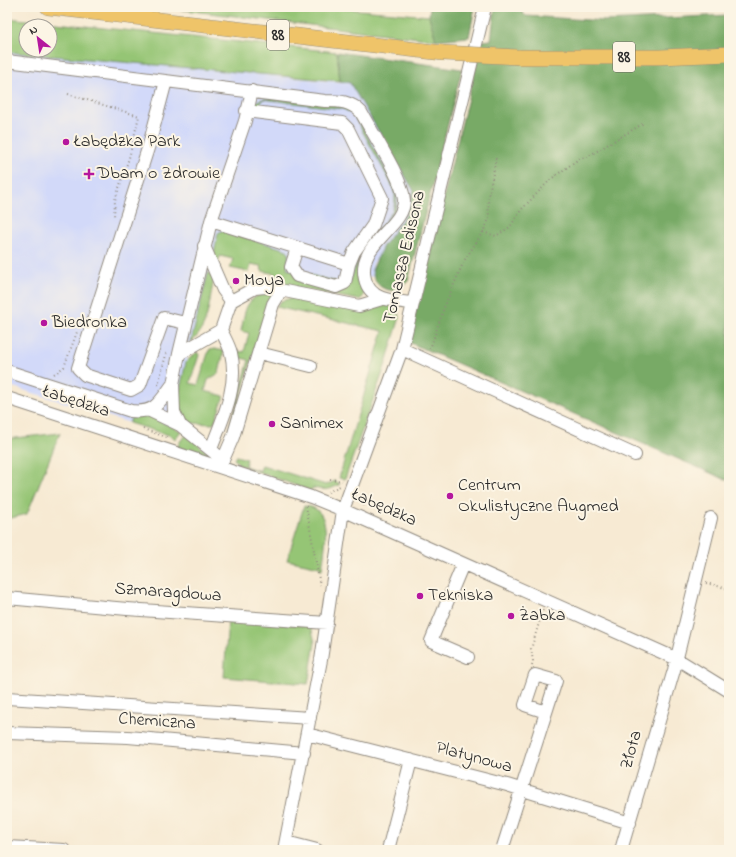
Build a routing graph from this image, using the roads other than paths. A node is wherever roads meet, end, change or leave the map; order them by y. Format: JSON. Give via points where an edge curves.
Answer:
{"nodes":[{"id":1,"x":48,"y":7,"type":"edge"},
{"id":2,"x":485,"y":7,"type":"edge"},
{"id":3,"x":729,"y":54,"type":"edge"},
{"id":4,"x":7,"y":61,"type":"edge"},
{"id":5,"x":166,"y":81,"type":"junction"},
{"id":6,"x":252,"y":91,"type":"junction"},
{"id":7,"x":246,"y":111,"type":"junction"},
{"id":8,"x":211,"y":221,"type":"junction"},
{"id":9,"x":204,"y":246,"type":"junction"},
{"id":10,"x":297,"y":248,"type":"junction"},
{"id":11,"x":349,"y":264,"type":"junction"},
{"id":12,"x":281,"y":291,"type":"junction"},
{"id":13,"x":382,"y":299,"type":"junction"},
{"id":14,"x":231,"y":301,"type":"junction"},
{"id":15,"x":412,"y":303,"type":"junction"},
{"id":16,"x":186,"y":323,"type":"junction"},
{"id":17,"x":221,"y":330,"type":"junction"},
{"id":18,"x":402,"y":349,"type":"junction"},
{"id":19,"x":259,"y":353,"type":"junction"},
{"id":20,"x":179,"y":354,"type":"junction"},
{"id":21,"x":311,"y":366,"type":"dead end"},
{"id":22,"x":7,"y":371,"type":"edge"},
{"id":23,"x":173,"y":384,"type":"junction"},
{"id":24,"x":7,"y":398,"type":"edge"},
{"id":25,"x":148,"y":410,"type":"junction"},
{"id":26,"x":180,"y":425,"type":"junction"},
{"id":27,"x":211,"y":450,"type":"junction"},
{"id":28,"x":635,"y":455,"type":"dead end"},
{"id":29,"x":223,"y":460,"type":"junction"},
{"id":30,"x":238,"y":473,"type":"junction"},
{"id":31,"x":343,"y":510,"type":"junction"},
{"id":32,"x":711,"y":518,"type":"dead end"},
{"id":33,"x":463,"y":564,"type":"junction"},
{"id":34,"x":7,"y":598,"type":"edge"},
{"id":35,"x":327,"y":623,"type":"junction"},
{"id":36,"x":468,"y":658,"type":"dead end"},
{"id":37,"x":677,"y":659,"type":"junction"},
{"id":38,"x":729,"y":691,"type":"edge"},
{"id":39,"x":7,"y":698,"type":"edge"},
{"id":40,"x":546,"y":712,"type":"dead end"},
{"id":41,"x":310,"y":718,"type":"junction"},
{"id":42,"x":7,"y":733,"type":"edge"},
{"id":43,"x":308,"y":734,"type":"junction"},
{"id":44,"x":304,"y":752,"type":"junction"},
{"id":45,"x":411,"y":760,"type":"junction"},
{"id":46,"x":522,"y":790,"type":"junction"},
{"id":47,"x":630,"y":822,"type":"junction"},
{"id":48,"x":285,"y":846,"type":"edge"},
{"id":49,"x":7,"y":847,"type":"edge"},
{"id":50,"x":64,"y":850,"type":"edge"},
{"id":51,"x":317,"y":850,"type":"edge"},
{"id":52,"x":388,"y":850,"type":"edge"},
{"id":53,"x":502,"y":850,"type":"edge"},
{"id":54,"x":621,"y":850,"type":"edge"}],
"edges":[{"from":1,"to":3,"type":"main road","number":"88","bridge":true,"via":[[443,53],[518,57],[660,58]]},
{"from":2,"to":15,"type":"street","name":"Tomasza Edisona"},
{"from":4,"to":5,"type":"street"},
{"from":5,"to":6,"type":"street"},
{"from":5,"to":16,"type":"street","via":[[149,145],[78,368],[85,375],[131,390],[140,384],[164,318]]},
{"from":6,"to":7,"type":"street"},
{"from":6,"to":13,"type":"street","via":[[348,102],[362,112],[401,185],[404,201],[400,214],[370,251],[363,269],[365,281]]},
{"from":7,"to":8,"type":"street","via":[[245,121]]},
{"from":7,"to":11,"type":"street","via":[[342,123],[348,129],[382,198],[373,224]]},
{"from":8,"to":9,"type":"street"},
{"from":8,"to":10,"type":"street"},
{"from":9,"to":14,"type":"street","via":[[223,290]]},
{"from":9,"to":16,"type":"street"},
{"from":10,"to":11,"type":"street"},
{"from":10,"to":11,"type":"street","via":[[291,267],[297,276],[336,287],[345,283]]},
{"from":12,"to":13,"type":"street","via":[[359,306]]},
{"from":12,"to":14,"type":"street","via":[[265,287],[255,288]]},
{"from":12,"to":19,"type":"street","via":[[273,304]]},
{"from":13,"to":15,"type":"street"},
{"from":14,"to":17,"type":"street"},
{"from":15,"to":18,"type":"street","name":"Tomasza Edisona"},
{"from":16,"to":20,"type":"street"},
{"from":17,"to":20,"type":"street"},
{"from":17,"to":27,"type":"street","via":[[231,353],[232,384]]},
{"from":18,"to":28,"type":"street"},
{"from":18,"to":31,"type":"street","name":"Tomasza Edisona"},
{"from":19,"to":21,"type":"street"},
{"from":19,"to":29,"type":"street","via":[[233,437]]},
{"from":20,"to":23,"type":"street"},
{"from":22,"to":25,"type":"street","via":[[131,410]]},
{"from":23,"to":25,"type":"street","via":[[156,407]]},
{"from":23,"to":26,"type":"street","via":[[174,412]]},
{"from":24,"to":30,"type":"street","name":"Łabędzka"},
{"from":25,"to":26,"type":"street"},
{"from":26,"to":27,"type":"street"},
{"from":27,"to":29,"type":"street"},
{"from":29,"to":30,"type":"street"},
{"from":30,"to":31,"type":"street","name":"Łabędzka"},
{"from":31,"to":33,"type":"street","name":"Łabędzka"},
{"from":31,"to":35,"type":"street"},
{"from":32,"to":37,"type":"street","name":"Złota"},
{"from":33,"to":36,"type":"street","via":[[431,640]]},
{"from":33,"to":37,"type":"street","name":"Łabędzka"},
{"from":34,"to":35,"type":"street","name":"Szmaragdowa"},
{"from":35,"to":41,"type":"street"},
{"from":37,"to":38,"type":"street","name":"Łabędzka"},
{"from":37,"to":47,"type":"street","name":"Złota"},
{"from":39,"to":41,"type":"street"},
{"from":40,"to":46,"type":"street"},
{"from":41,"to":43,"type":"street"},
{"from":42,"to":44,"type":"street","name":"Chemiczna","via":[[128,737]]},
{"from":43,"to":44,"type":"street"},
{"from":43,"to":45,"type":"street","name":"Platynowa"},
{"from":44,"to":48,"type":"street"},
{"from":45,"to":46,"type":"street","name":"Platynowa"},
{"from":45,"to":52,"type":"street"},
{"from":46,"to":47,"type":"street","name":"Platynowa"},
{"from":46,"to":53,"type":"street"},
{"from":47,"to":54,"type":"street","name":"Złota"},
{"from":48,"to":51,"type":"street"},
{"from":49,"to":50,"type":"street"}]}
